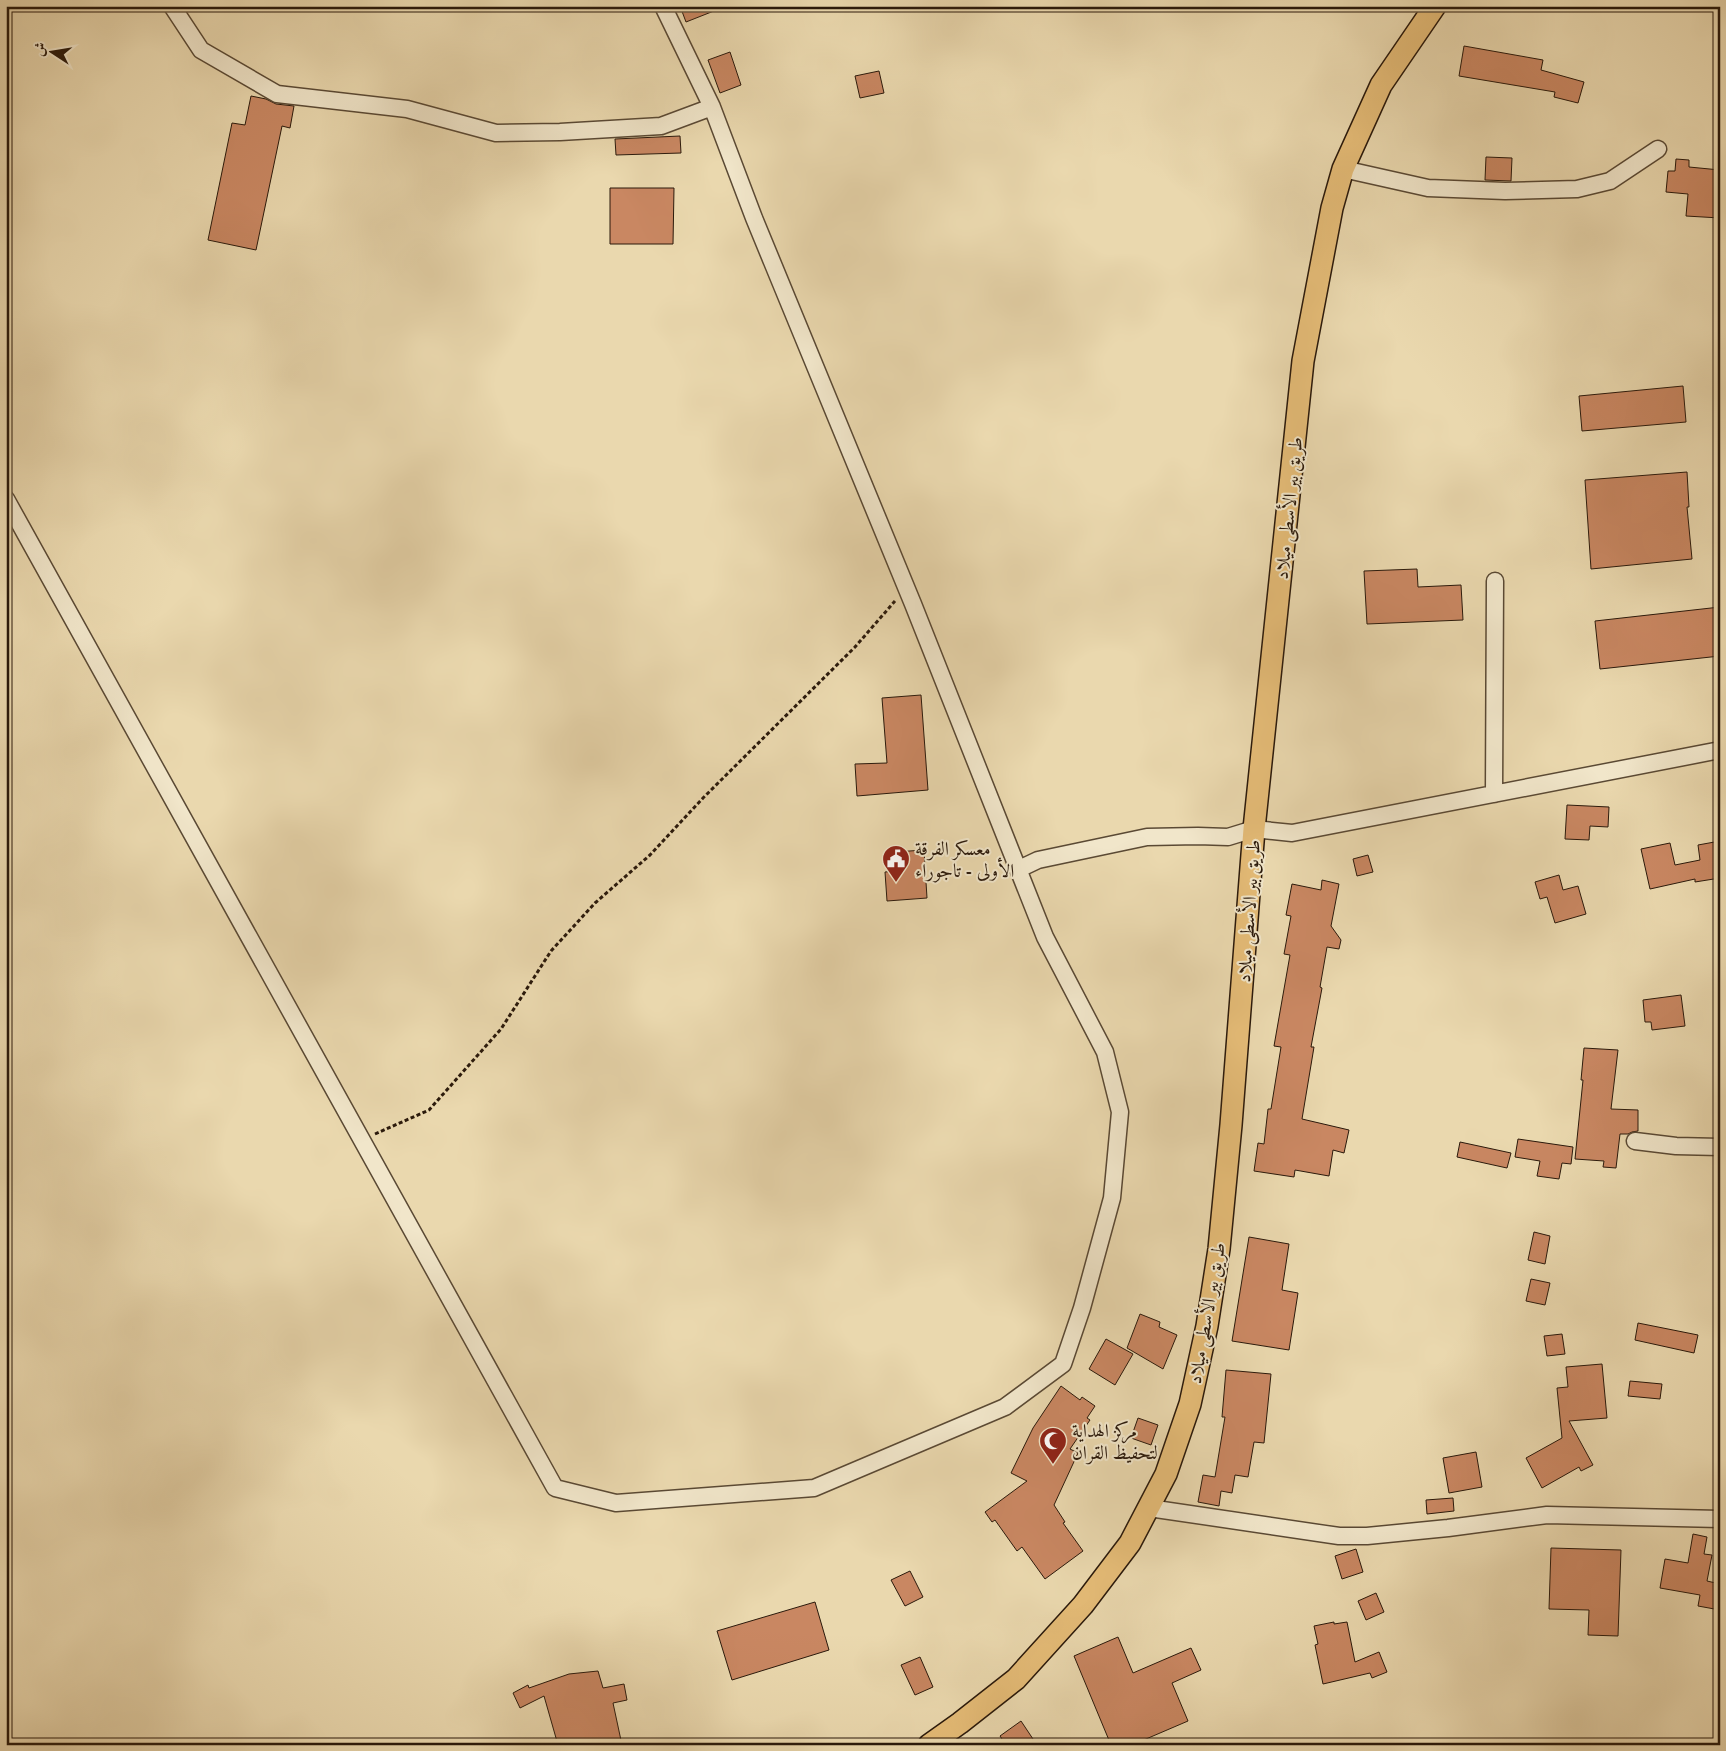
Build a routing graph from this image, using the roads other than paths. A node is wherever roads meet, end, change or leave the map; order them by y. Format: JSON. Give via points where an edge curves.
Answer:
{"nodes":[{"id":1,"x":172,"y":6,"type":"edge"},
{"id":2,"x":663,"y":6,"type":"edge"},
{"id":3,"x":1435,"y":6,"type":"edge"},
{"id":4,"x":712,"y":107,"type":"junction"},
{"id":5,"x":1658,"y":149,"type":"dead end"},
{"id":6,"x":1342,"y":169,"type":"junction"},
{"id":7,"x":6,"y":499,"type":"edge"},
{"id":8,"x":1495,"y":581,"type":"dead end"},
{"id":9,"x":1720,"y":750,"type":"edge"},
{"id":10,"x":1494,"y":794,"type":"junction"},
{"id":11,"x":1254,"y":829,"type":"junction"},
{"id":12,"x":1019,"y":869,"type":"junction"},
{"id":13,"x":1635,"y":1141,"type":"dead end"},
{"id":14,"x":1720,"y":1147,"type":"edge"},
{"id":15,"x":1149,"y":1508,"type":"junction"},
{"id":16,"x":1720,"y":1519,"type":"edge"},
{"id":17,"x":929,"y":1745,"type":"edge"}],
"edges":[{"from":1,"to":4,"type":"street","via":[[201,50],[277,94],[407,109],[496,133],[661,126]]},
{"from":2,"to":4,"type":"street"},
{"from":3,"to":6,"type":"main road","name":"طريق بير الأسطى ميلاد","via":[[1381,85]]},
{"from":4,"to":12,"type":"street","via":[[754,218]]},
{"from":5,"to":6,"type":"street","via":[[1610,180],[1577,189],[1428,188]]},
{"from":6,"to":11,"type":"main road","name":"طريق بير الأسطى ميلاد","via":[[1303,361]]},
{"from":7,"to":12,"type":"street","via":[[555,1488],[616,1502],[814,1488],[1005,1407],[1063,1364],[1112,1198],[1120,1112],[1105,1052],[1045,937]]},
{"from":8,"to":10,"type":"street"},
{"from":9,"to":10,"type":"street"},
{"from":10,"to":11,"type":"street","via":[[1292,832]]},
{"from":11,"to":12,"type":"street","via":[[1228,837],[1147,837],[1038,860]]},
{"from":11,"to":15,"type":"main road","name":"طريق بير الأسطى ميلاد","via":[[1232,1125],[1215,1278],[1190,1404],[1166,1474]]},
{"from":13,"to":14,"type":"street"},
{"from":15,"to":16,"type":"street","via":[[1339,1536],[1448,1528],[1547,1515]]},
{"from":15,"to":17,"type":"main road","name":"طريق بير الأسطى ميلاد","via":[[1130,1543],[1083,1606],[1016,1679]]}]}
